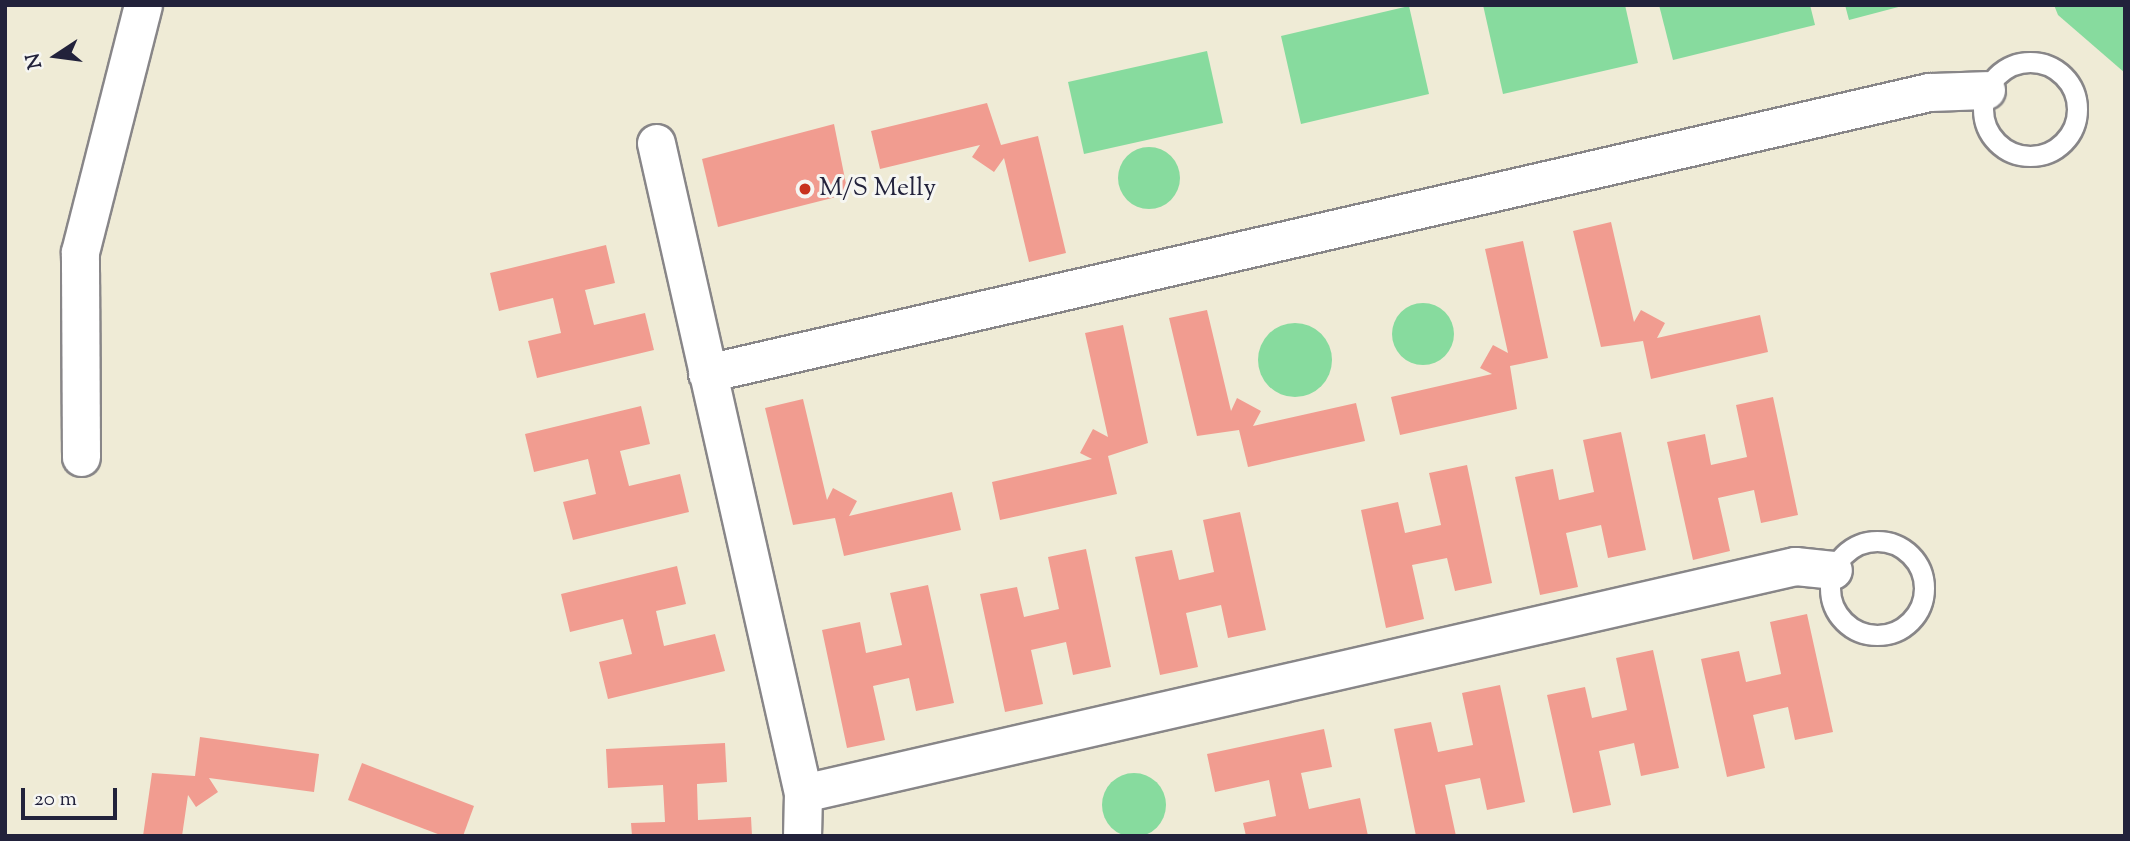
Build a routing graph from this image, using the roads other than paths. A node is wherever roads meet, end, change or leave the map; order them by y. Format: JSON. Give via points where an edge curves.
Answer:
{"nodes":[{"id":1,"x":143,"y":5,"type":"edge"},
{"id":2,"x":1986,"y":90,"type":"junction"},
{"id":3,"x":656,"y":143,"type":"dead end"},
{"id":4,"x":707,"y":373,"type":"junction"},
{"id":5,"x":81,"y":457,"type":"dead end"},
{"id":6,"x":1833,"y":570,"type":"junction"},
{"id":7,"x":803,"y":793,"type":"junction"},
{"id":8,"x":802,"y":836,"type":"edge"}],
"edges":[{"from":1,"to":5,"type":"street","via":[[80,252]]},
{"from":2,"to":2,"type":"lane","via":[[2007,67],[2030,62],[2053,67],[2074,90],[2077,121],[2059,147],[2030,156],[2014,153],[1991,135],[1985,121]]},
{"from":2,"to":4,"type":"street","via":[[1929,92]]},
{"from":3,"to":4,"type":"street"},
{"from":4,"to":7,"type":"street"},
{"from":6,"to":6,"type":"lane","via":[[1854,547],[1869,541],[1900,546],[1912,556],[1925,585],[1917,615],[1892,634],[1862,633],[1843,620],[1831,600]]},
{"from":6,"to":7,"type":"street","via":[[1795,566]]},
{"from":7,"to":8,"type":"street"}]}
